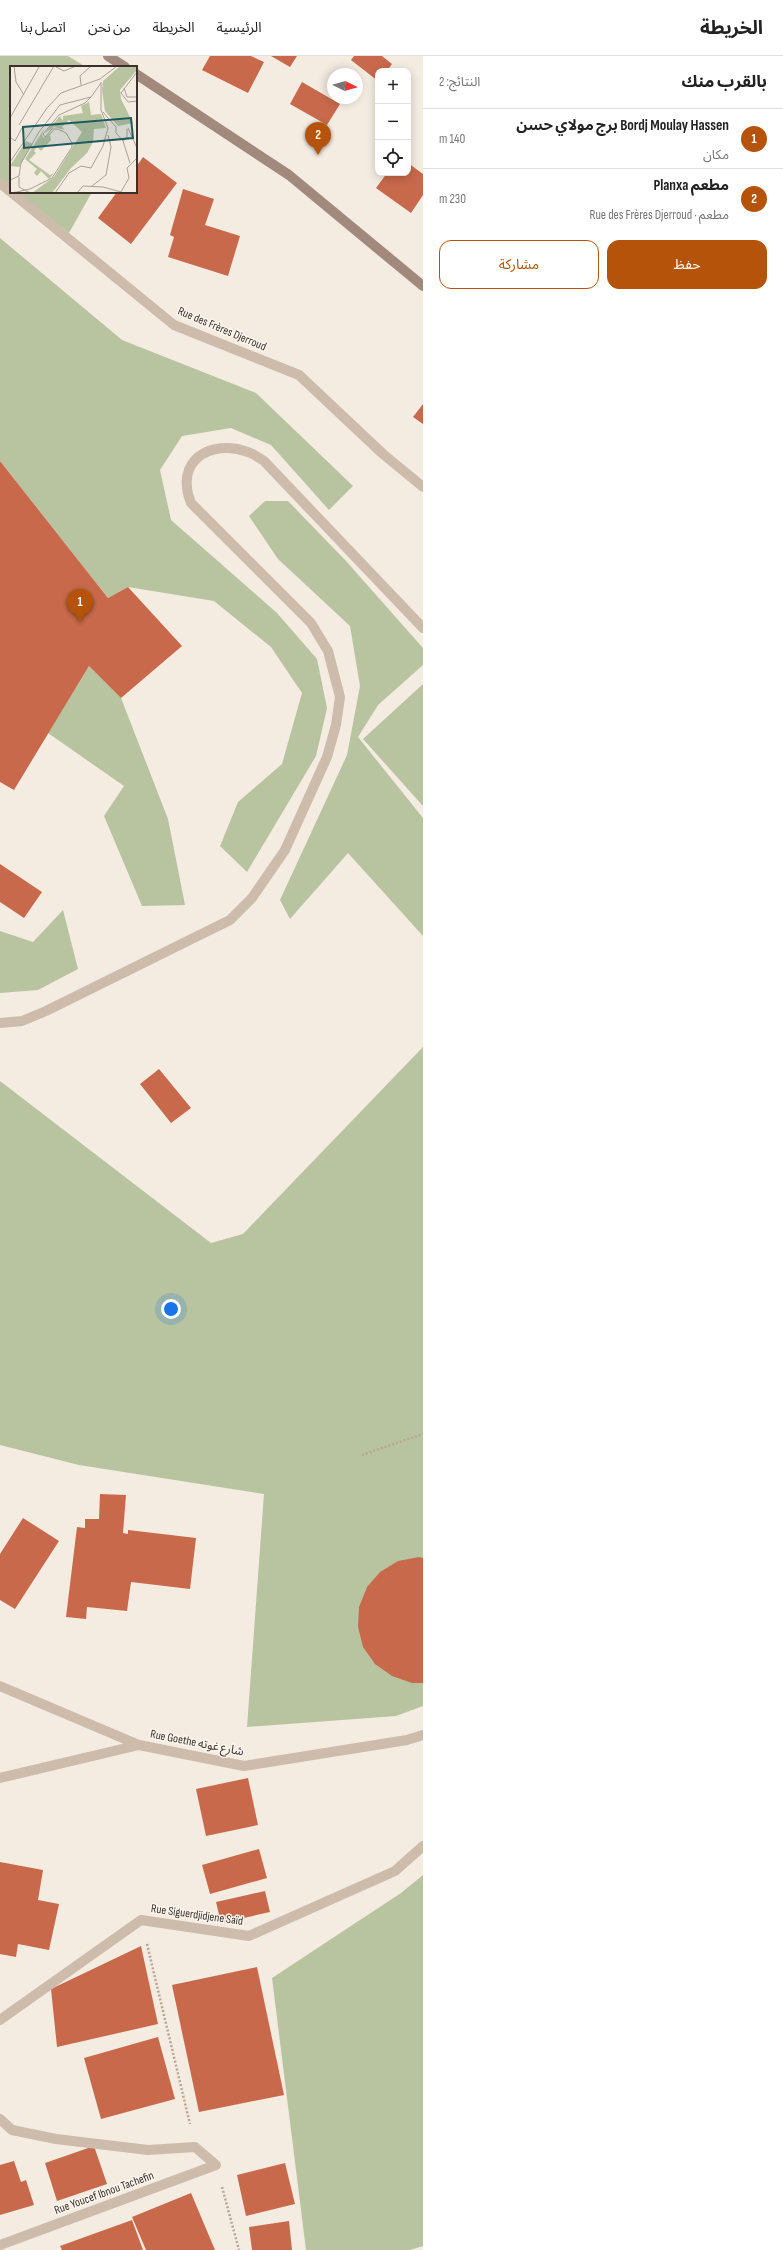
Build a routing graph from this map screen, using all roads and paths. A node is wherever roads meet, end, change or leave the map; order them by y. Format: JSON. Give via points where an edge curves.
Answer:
{"nodes":[{"id":1,"x":108,"y":56,"type":"edge"},
{"id":2,"x":123,"y":66,"type":"edge"},
{"id":3,"x":137,"y":75,"type":"edge"},
{"id":4,"x":0,"y":183,"type":"edge"},
{"id":5,"x":10,"y":191,"type":"edge"},
{"id":6,"x":12,"y":193,"type":"edge"},
{"id":7,"x":423,"y":286,"type":"edge"},
{"id":8,"x":423,"y":487,"type":"edge"},
{"id":9,"x":423,"y":628,"type":"edge"},
{"id":10,"x":0,"y":1023,"type":"edge"},
{"id":11,"x":423,"y":1434,"type":"edge"},
{"id":12,"x":362,"y":1455,"type":"dead end"},
{"id":13,"x":0,"y":1686,"type":"edge"},
{"id":14,"x":423,"y":1735,"type":"edge"},
{"id":15,"x":139,"y":1745,"type":"junction"},
{"id":16,"x":0,"y":1778,"type":"edge"},
{"id":17,"x":423,"y":1846,"type":"edge"},
{"id":18,"x":141,"y":1920,"type":"junction"},
{"id":19,"x":0,"y":2020,"type":"edge"},
{"id":20,"x":0,"y":2119,"type":"edge"},
{"id":21,"x":195,"y":2147,"type":"junction"},
{"id":22,"x":216,"y":2165,"type":"junction"},
{"id":23,"x":0,"y":2244,"type":"edge"},
{"id":24,"x":239,"y":2250,"type":"edge"}],
"edges":[{"from":1,"to":2,"type":"main road"},
{"from":3,"to":7,"type":"main road","via":[[289,175]]},
{"from":4,"to":5,"type":"street","name":"Rue des Frères Djerroud"},
{"from":6,"to":8,"type":"street","name":"Rue des Frères Djerroud","via":[[174,325],[299,375],[383,454]]},
{"from":9,"to":10,"type":"street","via":[[264,462],[248,452],[234,449],[217,449],[198,455],[191,462],[186,484],[191,503],[311,623],[328,651],[340,697],[327,758],[285,850],[252,898],[230,920],[46,1011],[22,1021]]},
{"from":11,"to":12,"type":"path"},
{"from":13,"to":15,"type":"street","name":"Rue Goethe شارع غوته"},
{"from":14,"to":15,"type":"street","name":"Rue Goethe شارع غوته","via":[[407,1740],[244,1766]]},
{"from":15,"to":16,"type":"street"},
{"from":17,"to":18,"type":"street","name":"Rue Siguerdjidjene Saïd","via":[[395,1871],[249,1936]]},
{"from":18,"to":19,"type":"street","name":"Rue Siguerdjidjene Saïd"},
{"from":18,"to":21,"type":"path"},
{"from":20,"to":21,"type":"street","via":[[12,2130],[56,2139],[148,2150]]},
{"from":21,"to":22,"type":"street"},
{"from":22,"to":23,"type":"street","name":"Rue Youcef Ibnou Tachefin"},
{"from":22,"to":24,"type":"path"}]}
